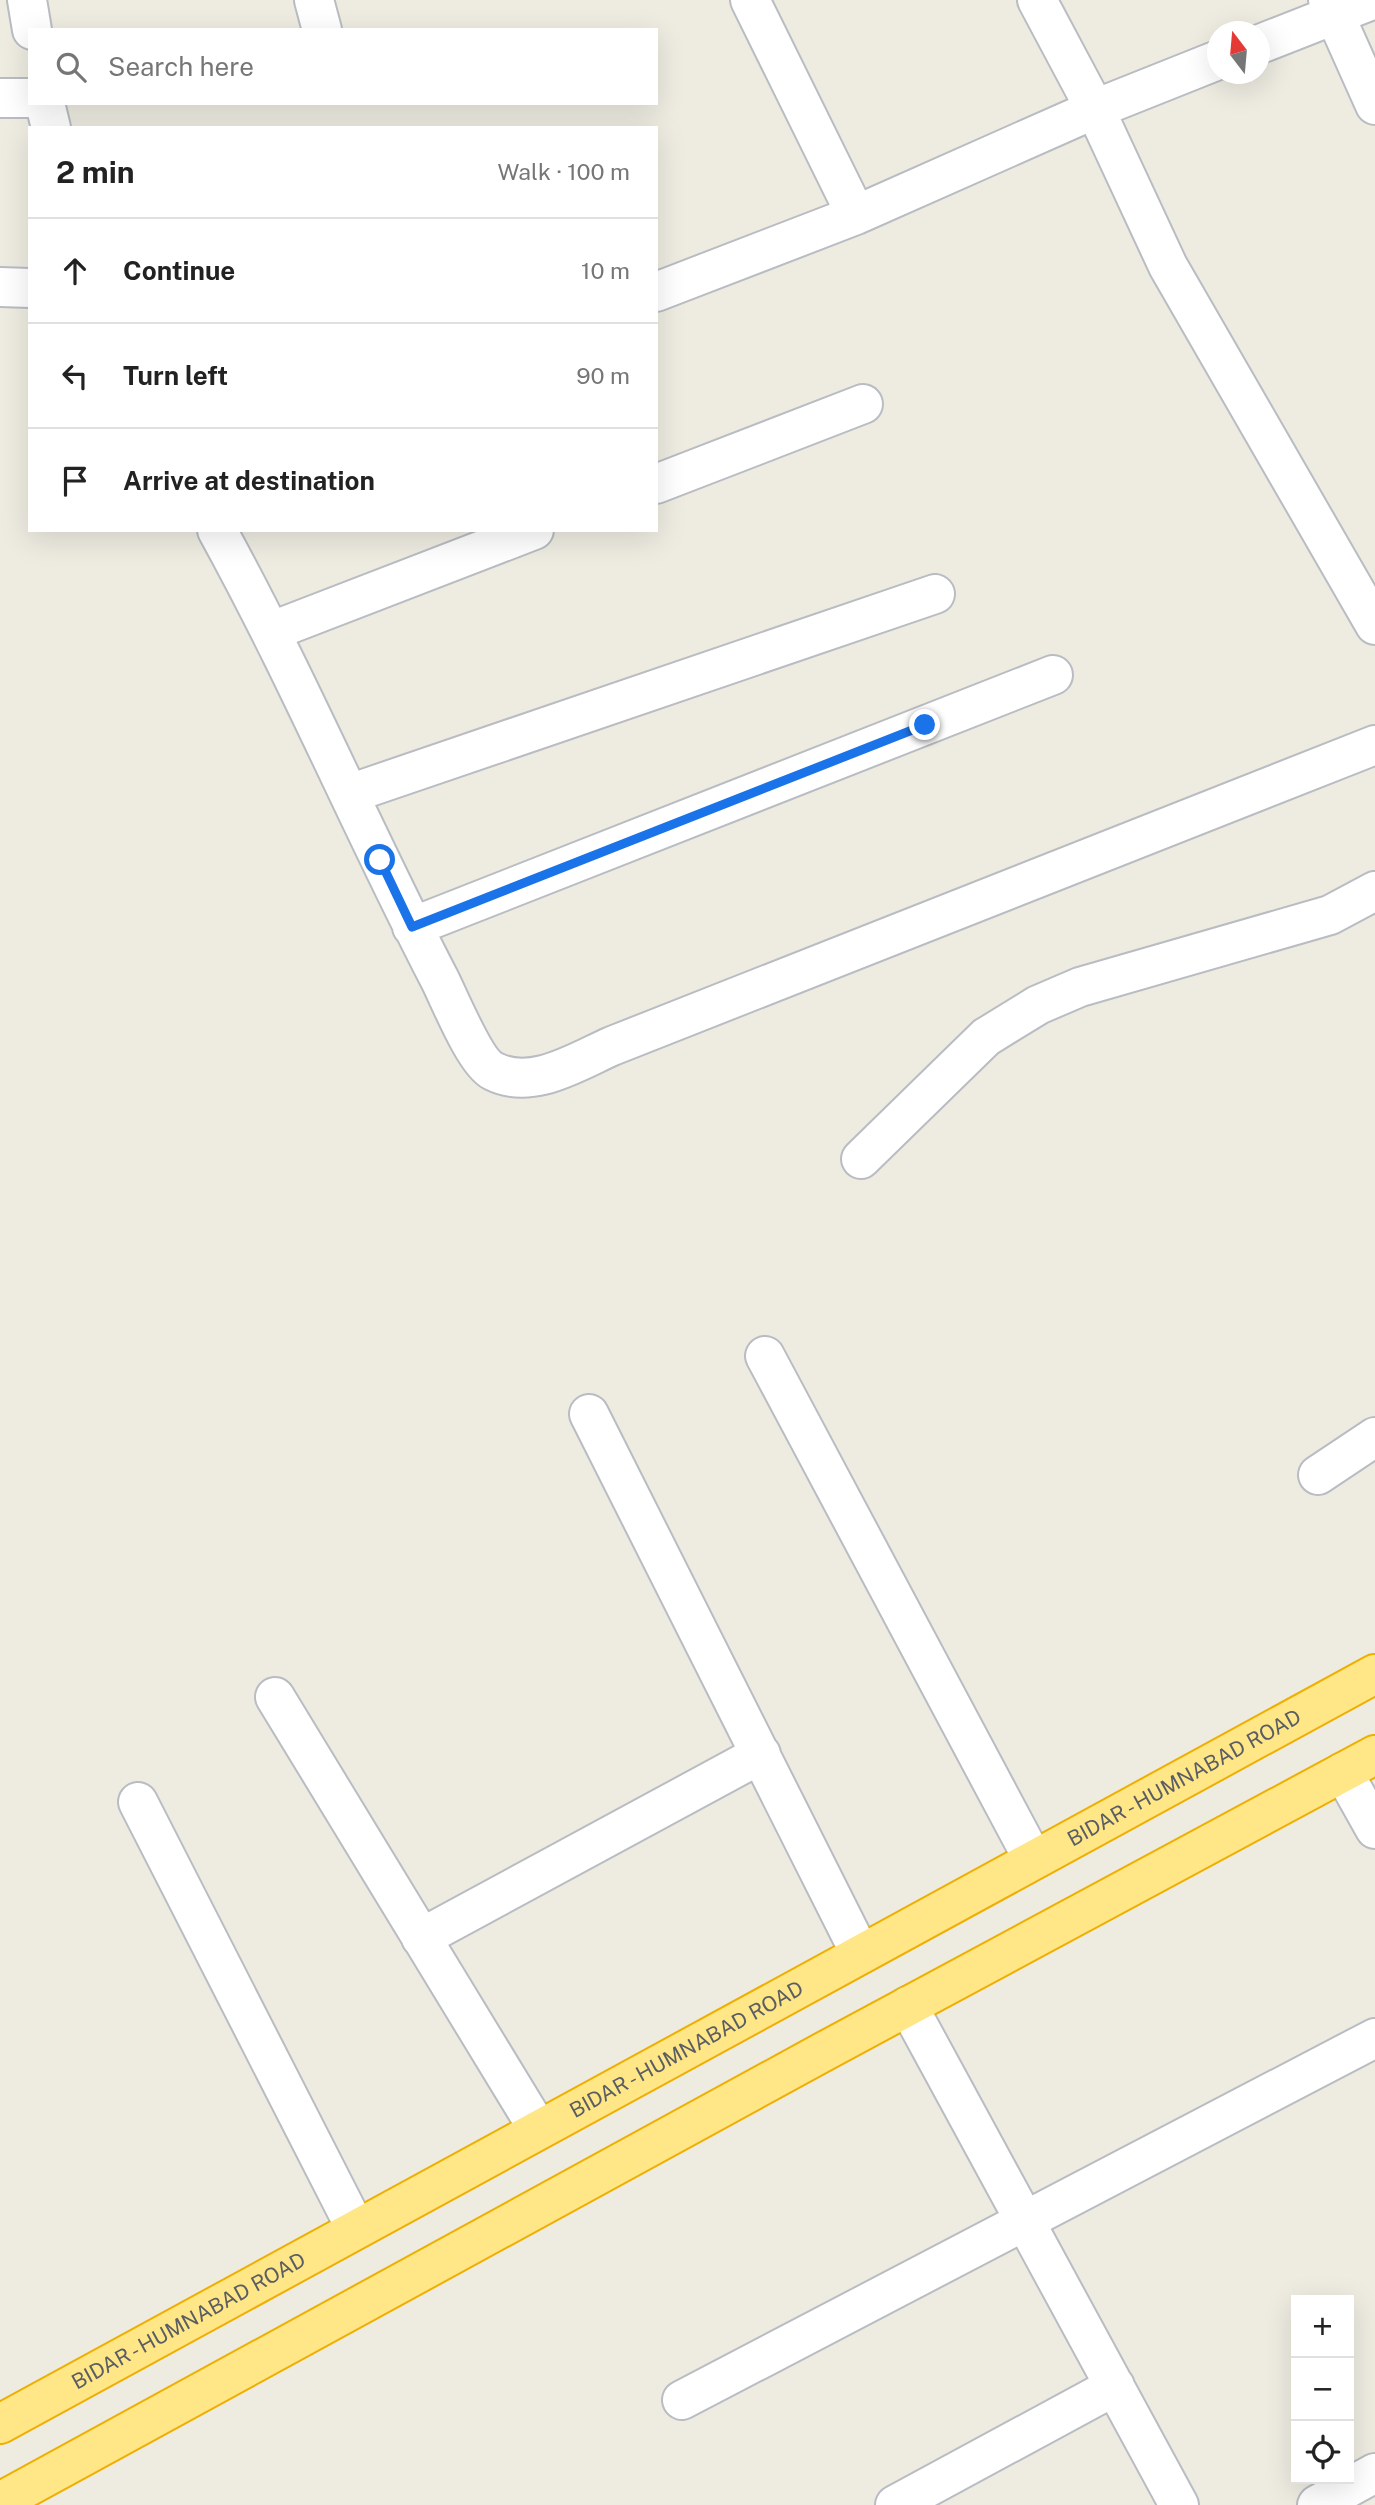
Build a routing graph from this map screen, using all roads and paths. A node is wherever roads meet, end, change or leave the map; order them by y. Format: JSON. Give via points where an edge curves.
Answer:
{"nodes":[{"id":1,"x":27,"y":0,"type":"edge"},
{"id":2,"x":314,"y":0,"type":"edge"},
{"id":3,"x":750,"y":0,"type":"edge"},
{"id":4,"x":1037,"y":0,"type":"edge"},
{"id":5,"x":1373,"y":0,"type":"edge"},
{"id":6,"x":1330,"y":7,"type":"edge"},
{"id":7,"x":32,"y":28,"type":"edge"},
{"id":8,"x":321,"y":28,"type":"edge"},
{"id":9,"x":1270,"y":38,"type":"edge"},
{"id":10,"x":1207,"y":64,"type":"edge"},
{"id":11,"x":0,"y":98,"type":"edge"},
{"id":12,"x":28,"y":98,"type":"edge"},
{"id":13,"x":45,"y":105,"type":"edge"},
{"id":14,"x":1375,"y":105,"type":"edge"},
{"id":15,"x":1095,"y":108,"type":"junction"},
{"id":16,"x":51,"y":126,"type":"edge"},
{"id":17,"x":856,"y":215,"type":"junction"},
{"id":18,"x":0,"y":287,"type":"edge"},
{"id":19,"x":28,"y":288,"type":"edge"},
{"id":20,"x":658,"y":291,"type":"edge"},
{"id":21,"x":863,"y":404,"type":"dead end"},
{"id":22,"x":658,"y":483,"type":"edge"},
{"id":23,"x":218,"y":532,"type":"edge"},
{"id":24,"x":529,"y":532,"type":"edge"},
{"id":25,"x":935,"y":594,"type":"dead end"},
{"id":26,"x":1375,"y":625,"type":"edge"},
{"id":27,"x":272,"y":631,"type":"junction"},
{"id":28,"x":1053,"y":675,"type":"dead end"},
{"id":29,"x":1375,"y":745,"type":"edge"},
{"id":30,"x":349,"y":794,"type":"junction"},
{"id":31,"x":1375,"y":891,"type":"edge"},
{"id":32,"x":412,"y":927,"type":"junction"},
{"id":33,"x":861,"y":1160,"type":"dead end"},
{"id":34,"x":765,"y":1356,"type":"dead end"},
{"id":35,"x":589,"y":1414,"type":"dead end"},
{"id":36,"x":1375,"y":1437,"type":"edge"},
{"id":37,"x":1318,"y":1475,"type":"dead end"},
{"id":38,"x":1375,"y":1674,"type":"edge"},
{"id":39,"x":275,"y":1697,"type":"dead end"},
{"id":40,"x":761,"y":1754,"type":"junction"},
{"id":41,"x":1359,"y":1764,"type":"edge"},
{"id":42,"x":138,"y":1802,"type":"dead end"},
{"id":43,"x":1375,"y":1829,"type":"edge"},
{"id":44,"x":1033,"y":1859,"type":"junction"},
{"id":45,"x":421,"y":1938,"type":"junction"},
{"id":46,"x":860,"y":1953,"type":"junction"},
{"id":47,"x":908,"y":2006,"type":"junction"},
{"id":48,"x":1375,"y":2038,"type":"edge"},
{"id":49,"x":538,"y":2129,"type":"junction"},
{"id":50,"x":1025,"y":2221,"type":"junction"},
{"id":51,"x":356,"y":2229,"type":"junction"},
{"id":52,"x":1115,"y":2386,"type":"junction"},
{"id":53,"x":682,"y":2400,"type":"dead end"},
{"id":54,"x":0,"y":2424,"type":"edge"},
{"id":55,"x":1375,"y":2473,"type":"edge"},
{"id":56,"x":0,"y":2502,"type":"edge"},
{"id":57,"x":895,"y":2505,"type":"edge"},
{"id":58,"x":1180,"y":2505,"type":"edge"},
{"id":59,"x":1317,"y":2505,"type":"edge"}],
"edges":[{"from":1,"to":7,"type":"street"},
{"from":2,"to":8,"type":"street"},
{"from":3,"to":17,"type":"street"},
{"from":4,"to":15,"type":"street"},
{"from":5,"to":6,"type":"street"},
{"from":6,"to":9,"type":"street"},
{"from":6,"to":14,"type":"street"},
{"from":10,"to":15,"type":"street"},
{"from":11,"to":12,"type":"street"},
{"from":13,"to":16,"type":"street"},
{"from":15,"to":17,"type":"street"},
{"from":15,"to":26,"type":"street","via":[[1168,266]]},
{"from":17,"to":20,"type":"street"},
{"from":18,"to":19,"type":"street"},
{"from":21,"to":22,"type":"street"},
{"from":23,"to":27,"type":"street"},
{"from":24,"to":27,"type":"street"},
{"from":25,"to":30,"type":"street"},
{"from":27,"to":30,"type":"street"},
{"from":28,"to":32,"type":"street"},
{"from":29,"to":32,"type":"street","via":[[555,1072],[532,1077],[511,1078],[489,1070]]},
{"from":30,"to":32,"type":"street"},
{"from":31,"to":33,"type":"street","via":[[1330,915],[1080,987],[1038,1005],[986,1037]]},
{"from":34,"to":44,"type":"street"},
{"from":35,"to":40,"type":"street"},
{"from":36,"to":37,"type":"street"},
{"from":38,"to":44,"type":"highway","name":"BIDAR - HUMNABAD ROAD"},
{"from":39,"to":45,"type":"street"},
{"from":40,"to":45,"type":"street"},
{"from":40,"to":46,"type":"street"},
{"from":41,"to":43,"type":"street"},
{"from":41,"to":47,"type":"highway"},
{"from":42,"to":51,"type":"street"},
{"from":44,"to":46,"type":"highway","name":"BIDAR - HUMNABAD ROAD"},
{"from":45,"to":49,"type":"street"},
{"from":46,"to":49,"type":"highway","name":"BIDAR - HUMNABAD ROAD"},
{"from":47,"to":50,"type":"street"},
{"from":47,"to":56,"type":"highway"},
{"from":48,"to":50,"type":"street"},
{"from":49,"to":51,"type":"highway","name":"BIDAR - HUMNABAD ROAD"},
{"from":50,"to":52,"type":"street"},
{"from":50,"to":53,"type":"street"},
{"from":51,"to":54,"type":"highway","name":"BIDAR - HUMNABAD ROAD"},
{"from":52,"to":57,"type":"street"},
{"from":52,"to":58,"type":"street"},
{"from":55,"to":59,"type":"street"}]}
